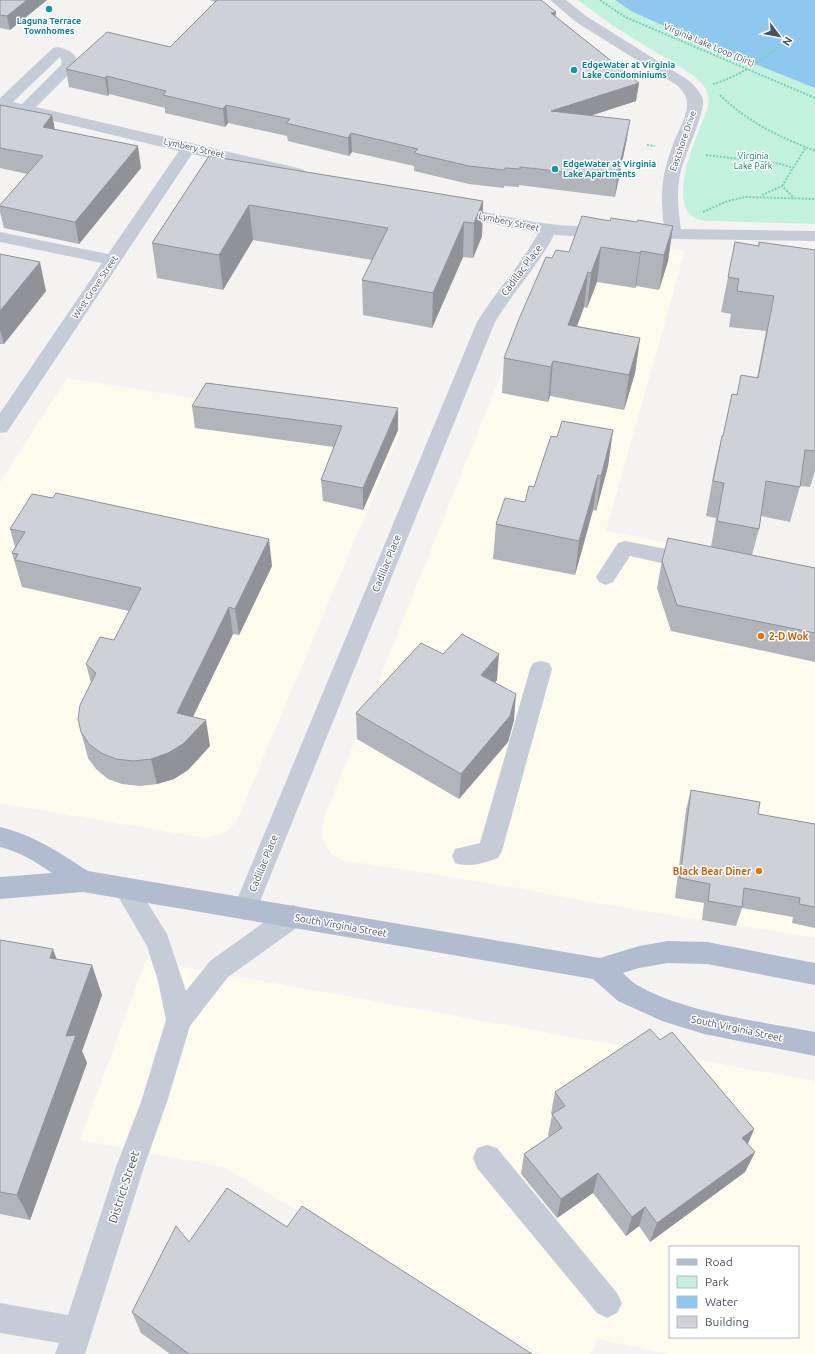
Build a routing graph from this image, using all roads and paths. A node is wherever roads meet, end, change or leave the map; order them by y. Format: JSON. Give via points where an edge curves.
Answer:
{"nodes":[{"id":1,"x":557,"y":0,"type":"edge"},
{"id":2,"x":600,"y":0,"type":"edge"},
{"id":3,"x":779,"y":34,"type":"dead end"},
{"id":4,"x":783,"y":43,"type":"junction"},
{"id":5,"x":794,"y":48,"type":"dead end"},
{"id":6,"x":747,"y":69,"type":"junction"},
{"id":7,"x":815,"y":98,"type":"edge"},
{"id":8,"x":2,"y":103,"type":"edge"},
{"id":9,"x":25,"y":109,"type":"junction"},
{"id":10,"x":647,"y":145,"type":"dead end"},
{"id":11,"x":189,"y":147,"type":"junction"},
{"id":12,"x":658,"y":147,"type":"dead end"},
{"id":13,"x":806,"y":147,"type":"junction"},
{"id":14,"x":815,"y":151,"type":"edge"},
{"id":15,"x":706,"y":155,"type":"dead end"},
{"id":16,"x":793,"y":168,"type":"junction"},
{"id":17,"x":312,"y":176,"type":"edge"},
{"id":18,"x":782,"y":186,"type":"junction"},
{"id":19,"x":760,"y":196,"type":"junction"},
{"id":20,"x":794,"y":198,"type":"junction"},
{"id":21,"x":815,"y":200,"type":"edge"},
{"id":22,"x":439,"y":206,"type":"edge"},
{"id":23,"x":700,"y":214,"type":"dead end"},
{"id":24,"x":548,"y":230,"type":"junction"},
{"id":25,"x":673,"y":234,"type":"junction"},
{"id":26,"x":815,"y":236,"type":"edge"},
{"id":27,"x":0,"y":237,"type":"edge"},
{"id":28,"x":113,"y":260,"type":"junction"},
{"id":29,"x":0,"y":427,"type":"edge"},
{"id":30,"x":709,"y":565,"type":"edge"},
{"id":31,"x":606,"y":577,"type":"dead end"},
{"id":32,"x":541,"y":670,"type":"dead end"},
{"id":33,"x":0,"y":837,"type":"edge"},
{"id":34,"x":464,"y":856,"type":"dead end"},
{"id":35,"x":83,"y":881,"type":"junction"},
{"id":36,"x":0,"y":888,"type":"edge"},
{"id":37,"x":125,"y":888,"type":"junction"},
{"id":38,"x":245,"y":908,"type":"junction"},
{"id":39,"x":293,"y":916,"type":"junction"},
{"id":40,"x":600,"y":969,"type":"junction"},
{"id":41,"x":815,"y":974,"type":"edge"},
{"id":42,"x":179,"y":1020,"type":"junction"},
{"id":43,"x":815,"y":1044,"type":"edge"},
{"id":44,"x":487,"y":1158,"type":"dead end"},
{"id":45,"x":607,"y":1303,"type":"dead end"},
{"id":46,"x":0,"y":1318,"type":"edge"},
{"id":47,"x":74,"y":1343,"type":"edge"}],
"edges":[{"from":1,"to":25,"type":"street","name":"Eastshore Drive","via":[[594,28],[674,76],[691,91],[695,99],[695,109],[675,164],[670,186]]},
{"from":2,"to":6,"type":"path","name":"Virginia Lake Loop (Dirt)","via":[[625,17]]},
{"from":3,"to":4,"type":"path","via":[[790,39]]},
{"from":4,"to":5,"type":"path"},
{"from":4,"to":6,"type":"path"},
{"from":6,"to":7,"type":"path","name":"Virginia Lake Loop (Dirt)"},
{"from":6,"to":13,"type":"path","via":[[726,81],[710,84],[726,102],[759,127]]},
{"from":8,"to":9,"type":"street","name":"Lymbery Street"},
{"from":8,"to":9,"type":"street","via":[[58,51],[66,53],[70,58],[68,67]]},
{"from":9,"to":11,"type":"street","name":"Lymbery Street"},
{"from":10,"to":12,"type":"path"},
{"from":11,"to":17,"type":"street","name":"Lymbery Street"},
{"from":11,"to":28,"type":"street","name":"West Grove Street"},
{"from":13,"to":14,"type":"path"},
{"from":13,"to":16,"type":"path"},
{"from":15,"to":16,"type":"path","via":[[781,164]]},
{"from":16,"to":18,"type":"path"},
{"from":18,"to":19,"type":"path"},
{"from":18,"to":20,"type":"path"},
{"from":19,"to":20,"type":"path"},
{"from":19,"to":23,"type":"path","via":[[726,200]]},
{"from":20,"to":21,"type":"path"},
{"from":22,"to":24,"type":"street","name":"Lymbery Street"},
{"from":24,"to":25,"type":"street","name":"Lymbery Street"},
{"from":24,"to":38,"type":"street","name":"Cadillac Place","via":[[536,253],[503,293],[486,322]]},
{"from":25,"to":26,"type":"street","name":"Lymbery Street"},
{"from":27,"to":28,"type":"street"},
{"from":28,"to":29,"type":"street","name":"West Grove Street"},
{"from":30,"to":31,"type":"street","via":[[625,548]]},
{"from":32,"to":34,"type":"street","via":[[490,851]]},
{"from":33,"to":35,"type":"main road","name":"South Virginia Street","via":[[36,850]]},
{"from":35,"to":36,"type":"main road","name":"South Virginia Street"},
{"from":35,"to":37,"type":"main road","name":"South Virginia Street"},
{"from":37,"to":38,"type":"main road","name":"South Virginia Street"},
{"from":37,"to":42,"type":"street","name":"District Street","via":[[158,942],[171,981]]},
{"from":38,"to":39,"type":"main road","name":"South Virginia Street"},
{"from":39,"to":40,"type":"main road","name":"South Virginia Street"},
{"from":39,"to":42,"type":"street","name":"District Street","via":[[219,970]]},
{"from":40,"to":41,"type":"main road","name":"South Virginia Street","via":[[639,957],[668,952],[707,953]]},
{"from":40,"to":43,"type":"main road","name":"South Virginia Street","via":[[627,993],[662,1009],[704,1022]]},
{"from":42,"to":47,"type":"street","name":"District Street"},
{"from":44,"to":45,"type":"street"},
{"from":46,"to":47,"type":"street"}]}
